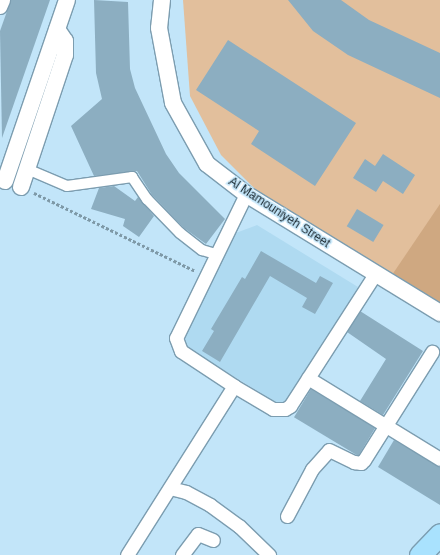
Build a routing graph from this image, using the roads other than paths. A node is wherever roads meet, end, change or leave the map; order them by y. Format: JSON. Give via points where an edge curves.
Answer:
{"nodes":[{"id":1,"x":2,"y":0,"type":"edge"},
{"id":2,"x":67,"y":0,"type":"edge"},
{"id":3,"x":162,"y":0,"type":"edge"},
{"id":4,"x":0,"y":7,"type":"edge"},
{"id":5,"x":57,"y":29,"type":"junction"},
{"id":6,"x":27,"y":169,"type":"junction"},
{"id":7,"x":3,"y":180,"type":"edge"},
{"id":8,"x":21,"y":187,"type":"joint"},
{"id":9,"x":246,"y":194,"type":"junction"},
{"id":10,"x":215,"y":254,"type":"junction"},
{"id":11,"x":375,"y":274,"type":"junction"},
{"id":12,"x":440,"y":313,"type":"edge"},
{"id":13,"x":432,"y":352,"type":"dead end"},
{"id":14,"x":308,"y":378,"type":"junction"},
{"id":15,"x":234,"y":386,"type":"junction"},
{"id":16,"x":386,"y":426,"type":"junction"},
{"id":17,"x":440,"y":459,"type":"edge"},
{"id":18,"x":170,"y":488,"type":"junction"},
{"id":19,"x":287,"y":516,"type":"dead end"},
{"id":20,"x":440,"y":534,"type":"edge"},
{"id":21,"x":213,"y":540,"type":"dead end"},
{"id":22,"x":133,"y":553,"type":"edge"},
{"id":23,"x":182,"y":555,"type":"edge"},
{"id":24,"x":269,"y":555,"type":"edge"},
{"id":25,"x":420,"y":555,"type":"edge"}],
"edges":[{"from":1,"to":4,"type":"street"},
{"from":2,"to":5,"type":"street"},
{"from":3,"to":9,"type":"street","name":"Al Mamouniyeh Street","via":[[159,28],[173,103],[207,164]]},
{"from":5,"to":6,"type":"street","via":[[65,41],[65,55]]},
{"from":5,"to":7,"type":"street"},
{"from":6,"to":8,"type":"street"},
{"from":6,"to":10,"type":"street","via":[[67,186],[132,177],[147,199],[180,233],[202,250]]},
{"from":7,"to":8,"type":"street"},
{"from":9,"to":10,"type":"street"},
{"from":9,"to":11,"type":"street","name":"Al Mamouniyeh Street"},
{"from":10,"to":15,"type":"street","via":[[177,333],[176,343],[182,351]]},
{"from":11,"to":12,"type":"street","name":"Al Mamouniyeh Street"},
{"from":11,"to":14,"type":"street"},
{"from":13,"to":16,"type":"street"},
{"from":14,"to":15,"type":"street","via":[[290,406],[278,410]]},
{"from":14,"to":16,"type":"street"},
{"from":15,"to":18,"type":"street"},
{"from":16,"to":17,"type":"street"},
{"from":16,"to":19,"type":"street","via":[[360,463],[329,450],[312,470]]},
{"from":18,"to":22,"type":"street"},
{"from":18,"to":24,"type":"street","via":[[186,492],[210,505],[239,526]]},
{"from":20,"to":25,"type":"main road"},
{"from":21,"to":23,"type":"street","via":[[198,534]]}]}
